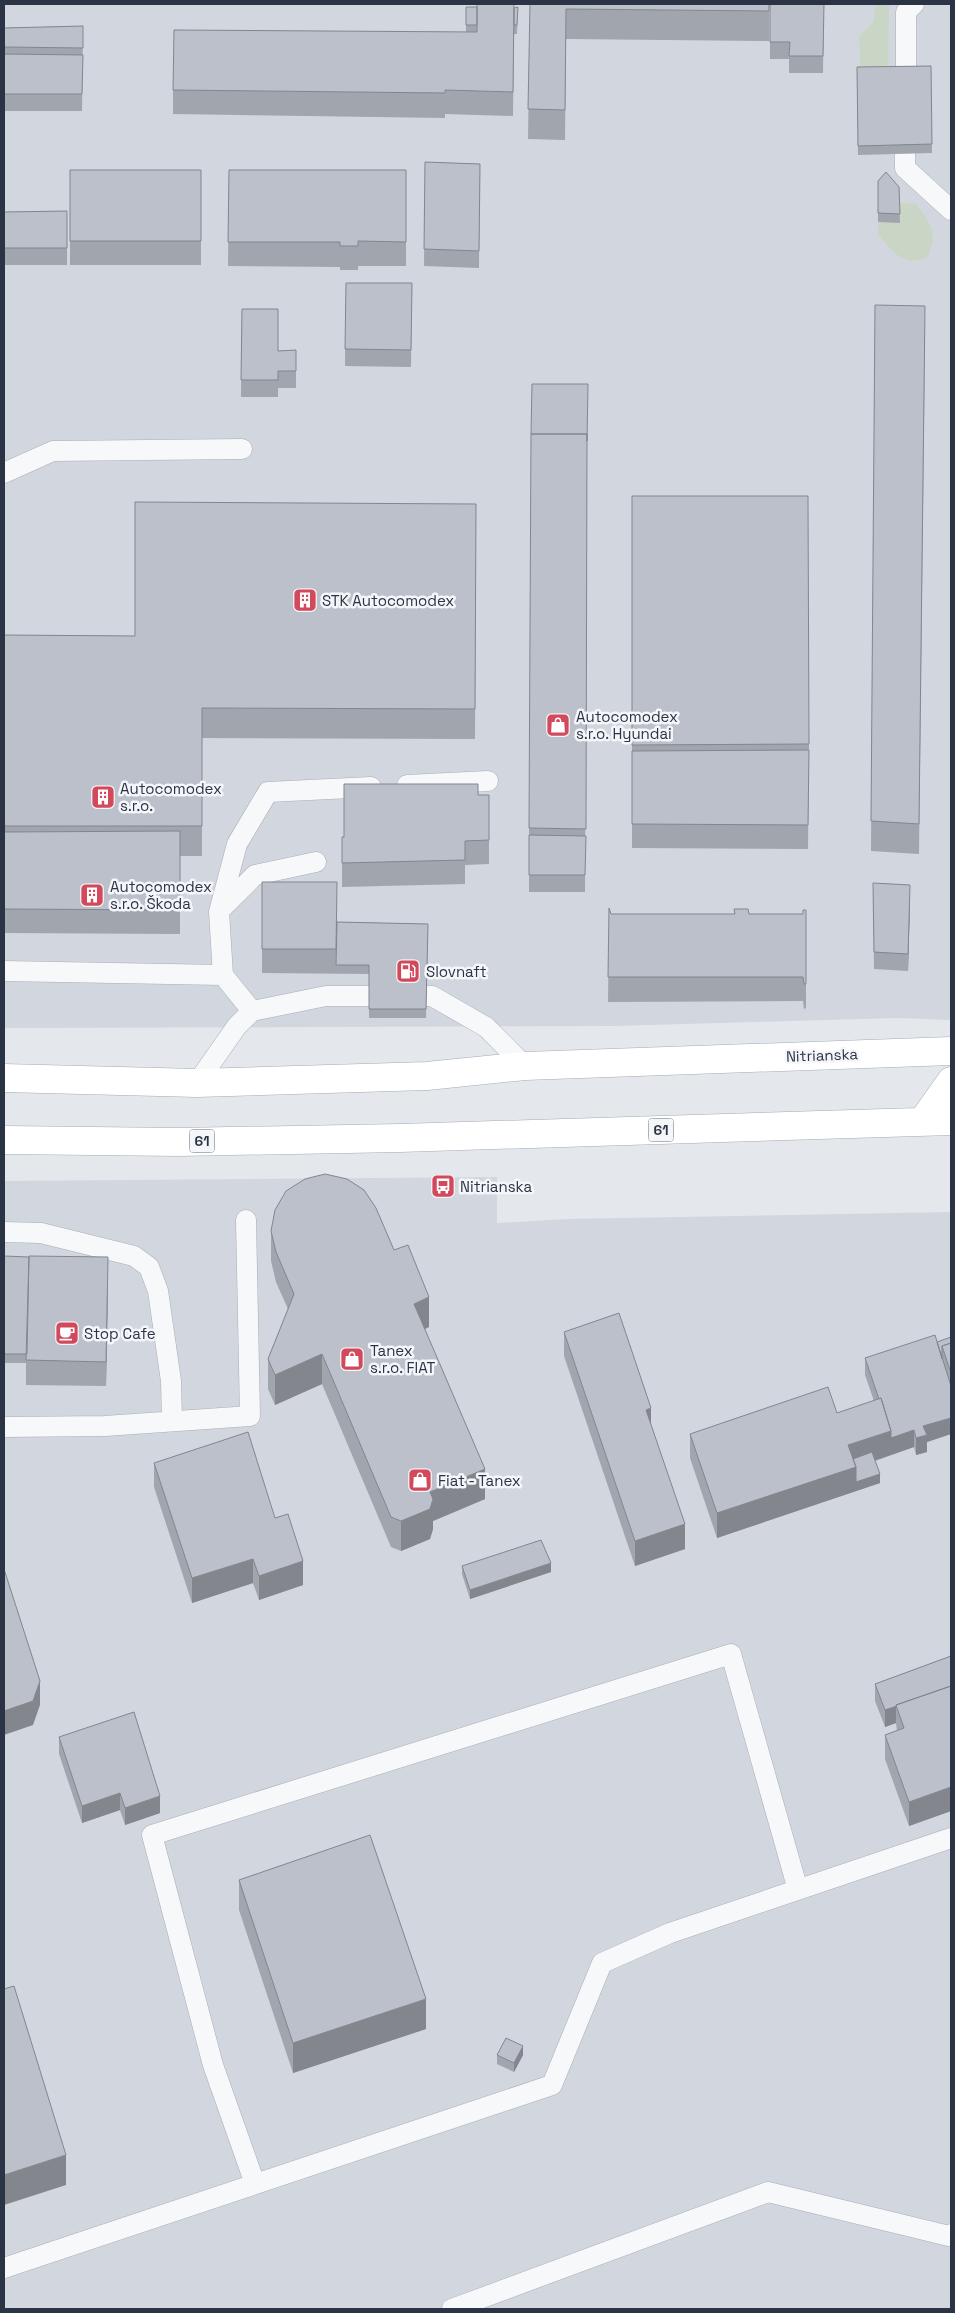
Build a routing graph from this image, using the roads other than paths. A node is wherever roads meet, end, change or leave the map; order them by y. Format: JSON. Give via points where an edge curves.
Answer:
{"nodes":[{"id":1,"x":914,"y":4,"type":"edge"},
{"id":2,"x":951,"y":210,"type":"edge"},
{"id":3,"x":242,"y":449,"type":"dead end"},
{"id":4,"x":4,"y":473,"type":"edge"},
{"id":5,"x":488,"y":781,"type":"dead end"},
{"id":6,"x":316,"y":862,"type":"dead end"},
{"id":7,"x":219,"y":912,"type":"junction"},
{"id":8,"x":4,"y":972,"type":"edge"},
{"id":9,"x":223,"y":975,"type":"junction"},
{"id":10,"x":252,"y":1011,"type":"junction"},
{"id":11,"x":951,"y":1051,"type":"edge"},
{"id":12,"x":524,"y":1066,"type":"junction"},
{"id":13,"x":4,"y":1078,"type":"edge"},
{"id":14,"x":951,"y":1081,"type":"edge"},
{"id":15,"x":197,"y":1083,"type":"junction"},
{"id":16,"x":951,"y":1121,"type":"edge"},
{"id":17,"x":922,"y":1122,"type":"junction"},
{"id":18,"x":4,"y":1140,"type":"edge"},
{"id":19,"x":246,"y":1220,"type":"dead end"},
{"id":20,"x":4,"y":1232,"type":"edge"},
{"id":21,"x":172,"y":1422,"type":"junction"},
{"id":22,"x":4,"y":1427,"type":"edge"},
{"id":23,"x":951,"y":1838,"type":"edge"},
{"id":24,"x":798,"y":1890,"type":"junction"},
{"id":25,"x":255,"y":2184,"type":"junction"},
{"id":26,"x":951,"y":2234,"type":"edge"},
{"id":27,"x":4,"y":2268,"type":"edge"},
{"id":28,"x":452,"y":2309,"type":"edge"}],
"edges":[{"from":1,"to":2,"type":"lane","via":[[906,12],[905,168]]},
{"from":3,"to":4,"type":"lane","via":[[53,451]]},
{"from":5,"to":7,"type":"lane","via":[[268,792],[237,844]]},
{"from":6,"to":7,"type":"lane","via":[[255,875]]},
{"from":7,"to":9,"type":"lane"},
{"from":8,"to":9,"type":"lane"},
{"from":9,"to":10,"type":"lane"},
{"from":10,"to":12,"type":"lane","via":[[326,996],[432,996],[486,1027]]},
{"from":10,"to":15,"type":"lane","via":[[237,1026]]},
{"from":11,"to":12,"type":"main road","name":"Nitrianska"},
{"from":12,"to":15,"type":"main road","name":"Nitrianska","via":[[427,1076]]},
{"from":13,"to":15,"type":"main road","name":"Nitrianska"},
{"from":14,"to":17,"type":"main road"},
{"from":16,"to":17,"type":"main road","number":"61"},
{"from":17,"to":18,"type":"main road","number":"61","via":[[391,1139]]},
{"from":19,"to":21,"type":"lane","via":[[250,1416]]},
{"from":20,"to":21,"type":"lane","via":[[41,1233],[134,1256],[149,1268],[158,1291],[171,1382]]},
{"from":21,"to":22,"type":"lane"},
{"from":23,"to":24,"type":"lane"},
{"from":24,"to":25,"type":"lane","via":[[670,1933],[602,1963],[552,2085]]},
{"from":24,"to":25,"type":"lane","via":[[731,1654],[152,1835],[213,2065]]},
{"from":25,"to":27,"type":"lane"},
{"from":26,"to":28,"type":"lane","via":[[768,2192]]}]}
